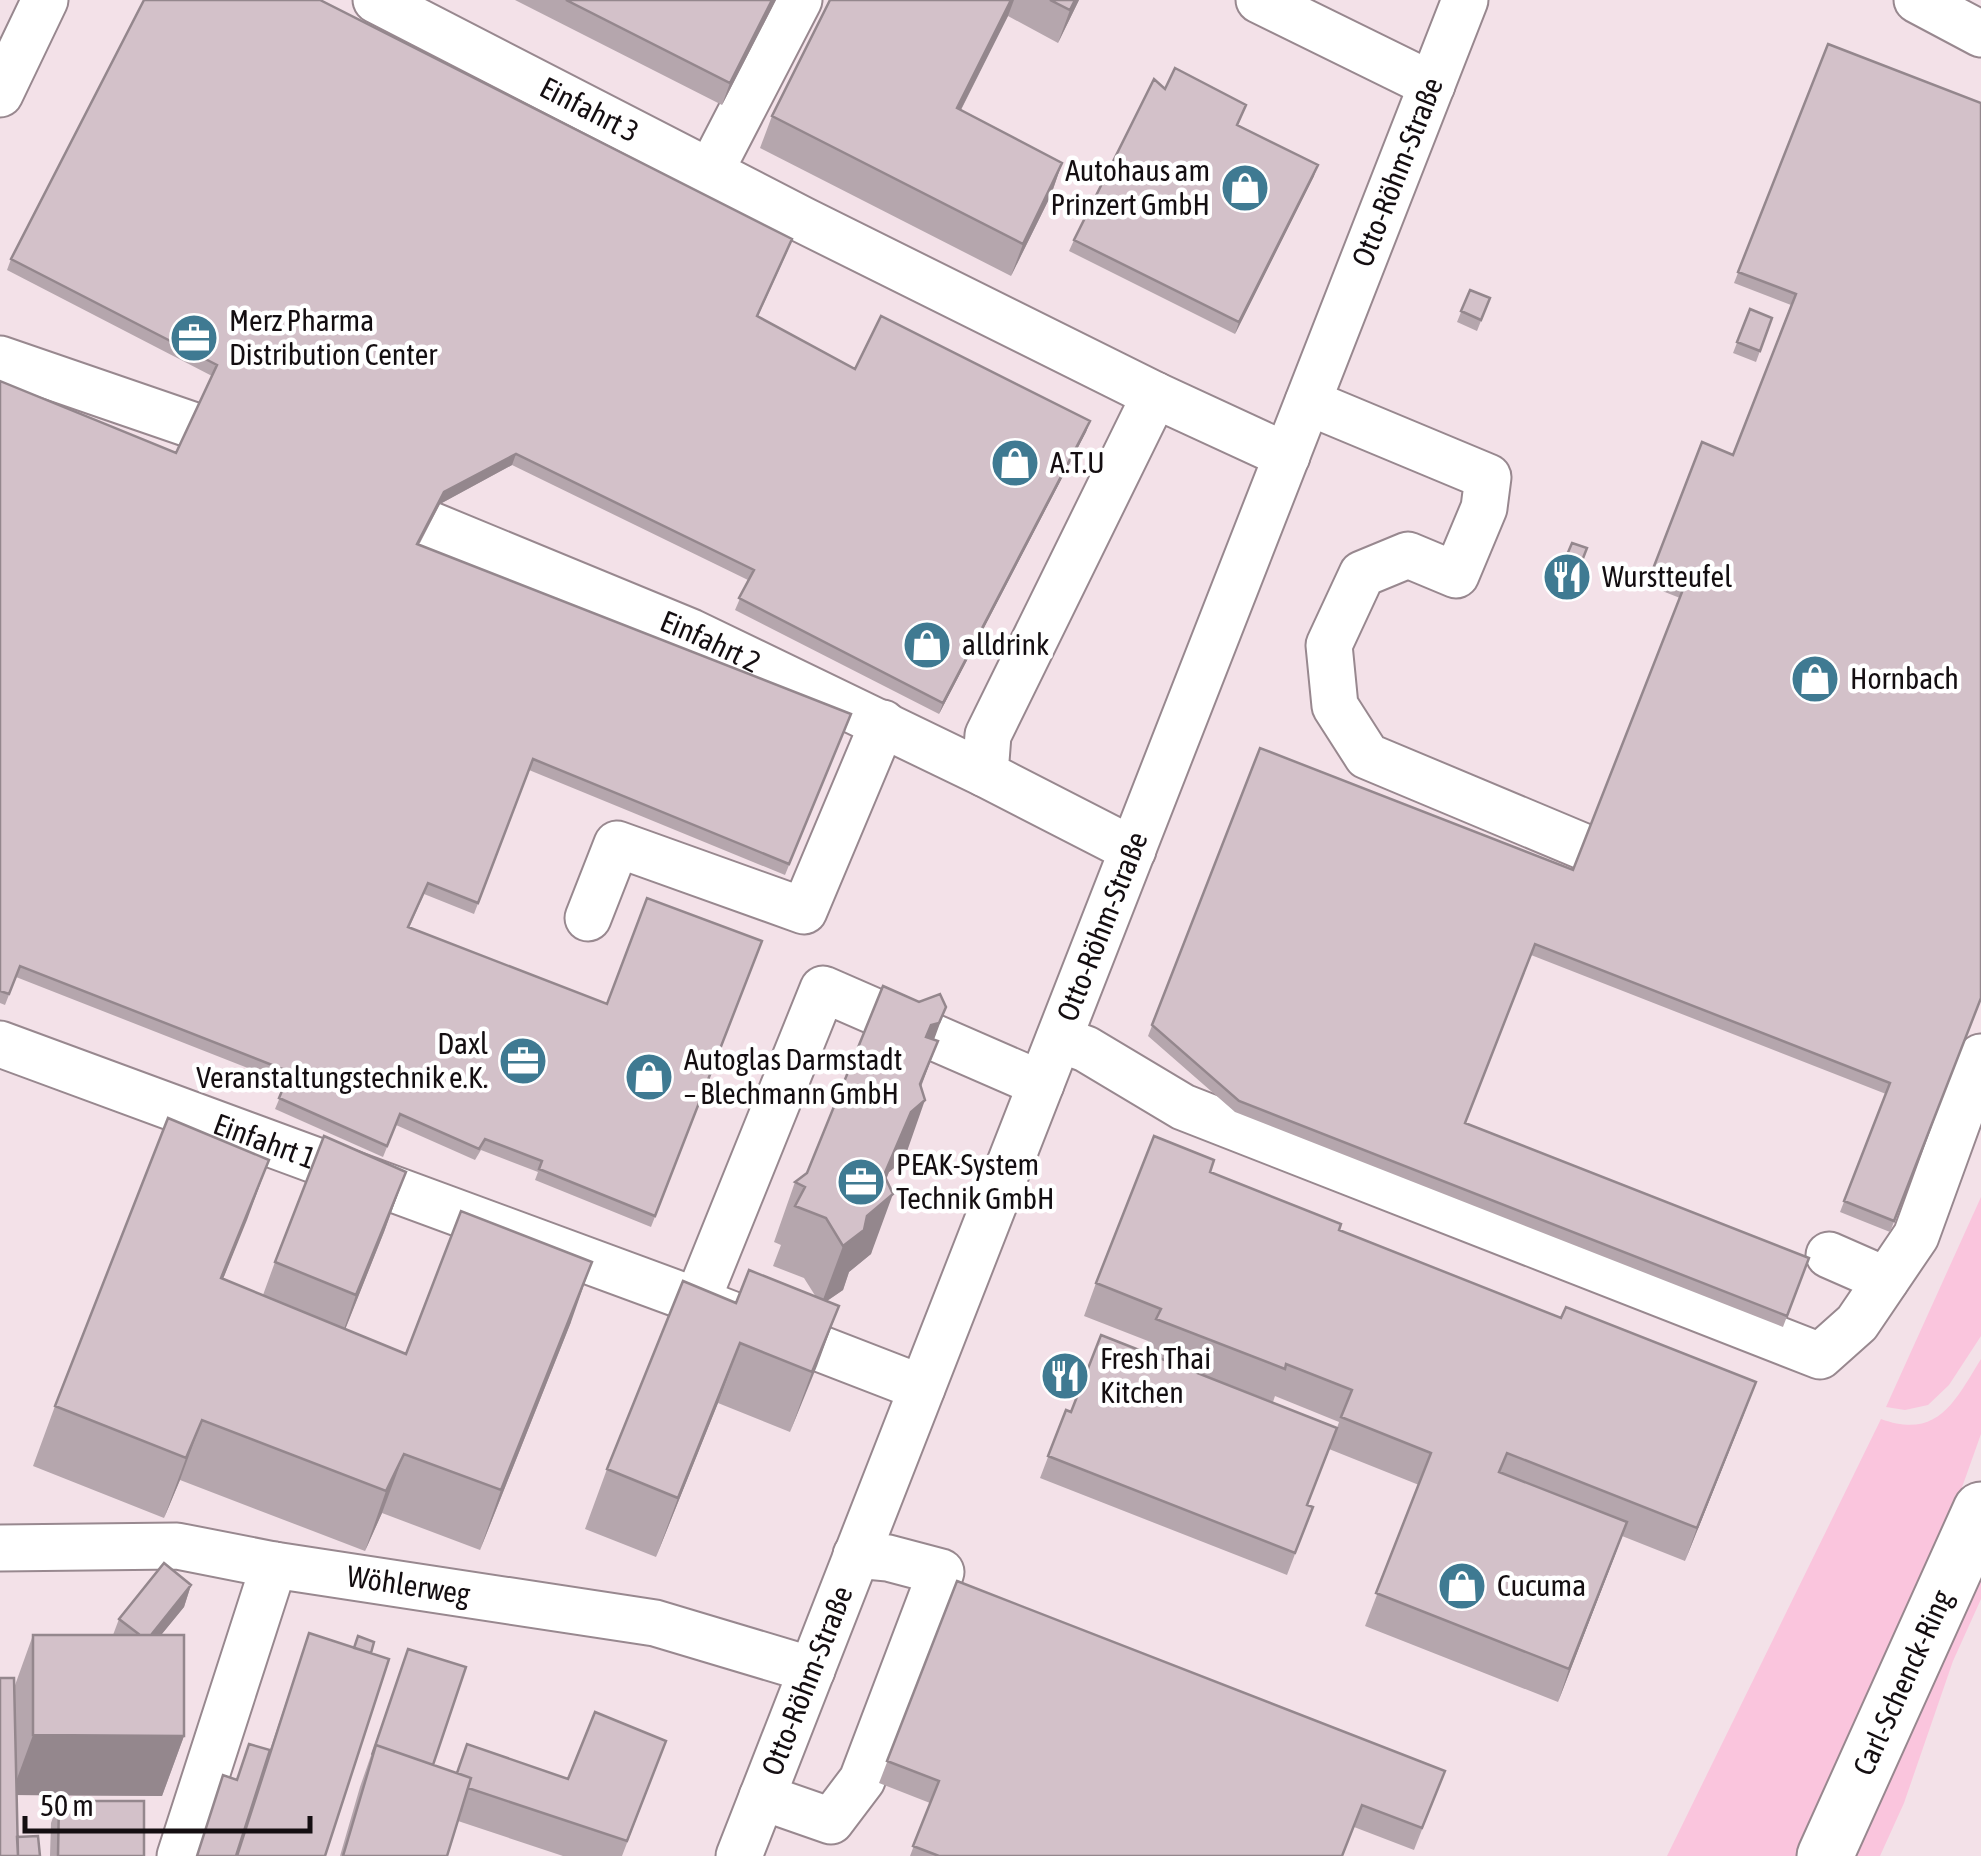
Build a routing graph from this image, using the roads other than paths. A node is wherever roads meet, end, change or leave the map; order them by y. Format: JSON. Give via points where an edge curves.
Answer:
{"nodes":[{"id":1,"x":45,"y":0,"type":"edge"},
{"id":2,"x":376,"y":0,"type":"edge"},
{"id":3,"x":799,"y":0,"type":"edge"},
{"id":4,"x":1259,"y":0,"type":"edge"},
{"id":5,"x":1466,"y":0,"type":"edge"},
{"id":6,"x":1917,"y":0,"type":"edge"},
{"id":7,"x":1981,"y":34,"type":"edge"},
{"id":8,"x":1432,"y":86,"type":"junction"},
{"id":9,"x":0,"y":94,"type":"edge"},
{"id":10,"x":710,"y":172,"type":"junction"},
{"id":11,"x":0,"y":360,"type":"edge"},
{"id":12,"x":1155,"y":396,"type":"junction"},
{"id":13,"x":1308,"y":402,"type":"junction"},
{"id":14,"x":192,"y":425,"type":"edge"},
{"id":15,"x":1287,"y":456,"type":"junction"},
{"id":16,"x":430,"y":524,"type":"edge"},
{"id":17,"x":883,"y":723,"type":"junction"},
{"id":18,"x":985,"y":774,"type":"junction"},
{"id":19,"x":1133,"y":850,"type":"junction"},
{"id":20,"x":1644,"y":872,"type":"edge"},
{"id":21,"x":588,"y":918,"type":"dead end"},
{"id":22,"x":1059,"y":1038,"type":"junction"},
{"id":23,"x":0,"y":1044,"type":"edge"},
{"id":24,"x":1981,"y":1057,"type":"edge"},
{"id":25,"x":1041,"y":1084,"type":"junction"},
{"id":26,"x":1828,"y":1255,"type":"dead end"},
{"id":27,"x":1886,"y":1280,"type":"junction"},
{"id":28,"x":697,"y":1301,"type":"junction"},
{"id":29,"x":922,"y":1388,"type":"junction"},
{"id":30,"x":1981,"y":1510,"type":"edge"},
{"id":31,"x":0,"y":1548,"type":"edge"},
{"id":32,"x":856,"y":1555,"type":"junction"},
{"id":33,"x":274,"y":1565,"type":"junction"},
{"id":34,"x":812,"y":1670,"type":"junction"},
{"id":35,"x":762,"y":1797,"type":"junction"},
{"id":36,"x":180,"y":1856,"type":"edge"},
{"id":37,"x":739,"y":1856,"type":"edge"},
{"id":38,"x":1826,"y":1856,"type":"edge"}],
"edges":[{"from":1,"to":9,"type":"street"},
{"from":2,"to":10,"type":"street","name":"Einfahrt 3"},
{"from":3,"to":10,"type":"street"},
{"from":4,"to":8,"type":"street"},
{"from":5,"to":8,"type":"street","name":"Otto-Röhm-Straße"},
{"from":6,"to":7,"type":"street"},
{"from":8,"to":13,"type":"street","name":"Otto-Röhm-Straße"},
{"from":10,"to":12,"type":"street","name":"Einfahrt 3"},
{"from":11,"to":14,"type":"street"},
{"from":12,"to":15,"type":"street","name":"Einfahrt 3"},
{"from":12,"to":18,"type":"street","via":[[988,735]]},
{"from":13,"to":15,"type":"street","name":"Otto-Röhm-Straße"},
{"from":13,"to":20,"type":"street","via":[[1488,477],[1484,508],[1456,575],[1408,555],[1362,574],[1329,645],[1334,706],[1367,756]]},
{"from":15,"to":19,"type":"street","name":"Otto-Röhm-Straße"},
{"from":16,"to":17,"type":"street","name":"Einfahrt 2","via":[[690,632]]},
{"from":17,"to":18,"type":"street","name":"Einfahrt 2"},
{"from":17,"to":21,"type":"street","via":[[804,911],[617,844]]},
{"from":18,"to":19,"type":"street","name":"Einfahrt 2"},
{"from":19,"to":22,"type":"street","name":"Otto-Röhm-Straße"},
{"from":22,"to":25,"type":"street","name":"Otto-Röhm-Straße"},
{"from":22,"to":27,"type":"street","via":[[1184,1107],[1820,1356],[1857,1323]]},
{"from":23,"to":28,"type":"street","name":"Einfahrt 1"},
{"from":24,"to":27,"type":"street","via":[[1916,1236]]},
{"from":25,"to":28,"type":"street","via":[[823,989]]},
{"from":25,"to":29,"type":"street","name":"Otto-Röhm-Straße"},
{"from":26,"to":27,"type":"street"},
{"from":28,"to":29,"type":"street","name":"Einfahrt 1"},
{"from":29,"to":32,"type":"street","name":"Otto-Röhm-Straße"},
{"from":30,"to":38,"type":"main road","name":"Carl-Schenck-Ring"},
{"from":31,"to":33,"type":"street","name":"Wöhlerweg","via":[[177,1546]]},
{"from":32,"to":34,"type":"street","name":"Otto-Röhm-Straße"},
{"from":32,"to":35,"type":"street","via":[[941,1572],[862,1780],[831,1821]]},
{"from":33,"to":34,"type":"street","name":"Wöhlerweg","via":[[655,1623]]},
{"from":33,"to":36,"type":"street"},
{"from":34,"to":35,"type":"street","name":"Otto-Röhm-Straße"},
{"from":35,"to":37,"type":"street","name":"Otto-Röhm-Straße"}]}
